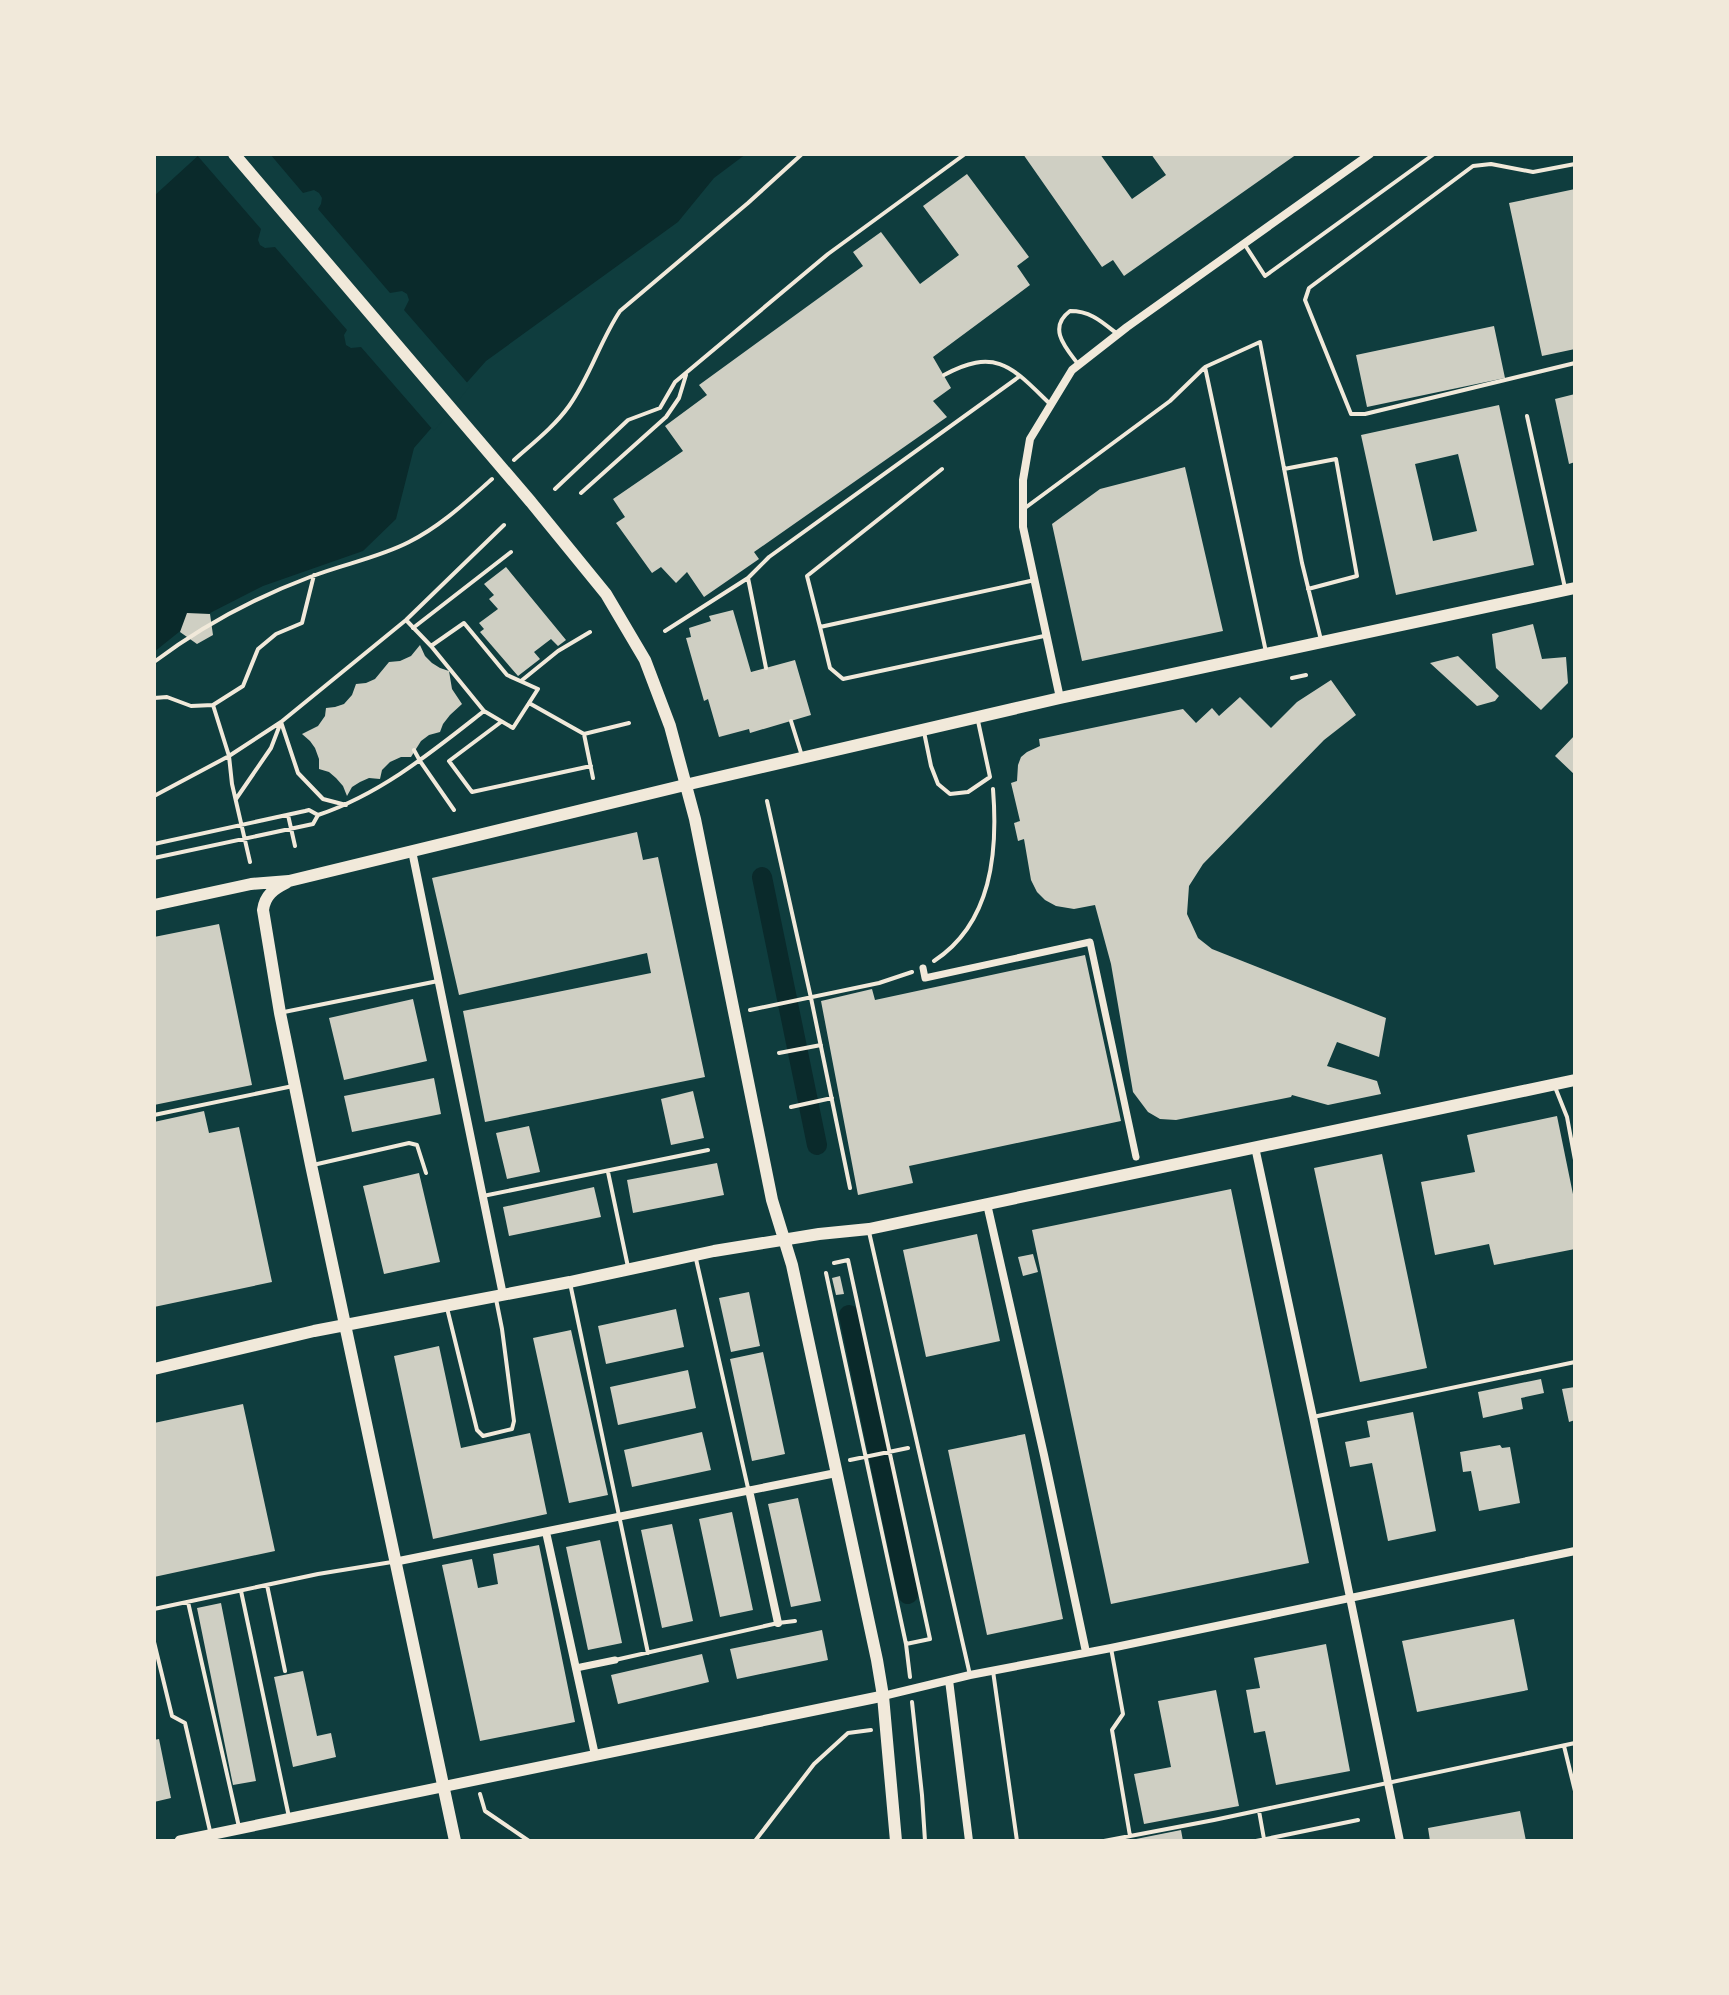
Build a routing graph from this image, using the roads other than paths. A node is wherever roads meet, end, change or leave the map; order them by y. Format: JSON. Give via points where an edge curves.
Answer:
{"nodes":[{"id":1,"x":234,"y":154,"type":"edge"},
{"id":2,"x":1370,"y":154,"type":"edge"},
{"id":3,"x":1434,"y":154,"type":"edge"},
{"id":4,"x":1575,"y":164,"type":"edge"},
{"id":5,"x":1245,"y":244,"type":"junction"},
{"id":6,"x":1118,"y":335,"type":"junction"},
{"id":7,"x":1575,"y":363,"type":"edge"},
{"id":8,"x":1078,"y":365,"type":"junction"},
{"id":9,"x":1205,"y":367,"type":"junction"},
{"id":10,"x":944,"y":375,"type":"dead end"},
{"id":11,"x":1020,"y":376,"type":"junction"},
{"id":12,"x":1051,"y":405,"type":"junction"},
{"id":13,"x":1527,"y":416,"type":"dead end"},
{"id":14,"x":942,"y":469,"type":"dead end"},
{"id":15,"x":1284,"y":469,"type":"junction"},
{"id":16,"x":1023,"y":509,"type":"junction"},
{"id":17,"x":748,"y":578,"type":"junction"},
{"id":18,"x":1035,"y":580,"type":"junction"},
{"id":19,"x":1308,"y":589,"type":"junction"},
{"id":20,"x":1570,"y":589,"type":"edge"},
{"id":21,"x":820,"y":627,"type":"junction"},
{"id":22,"x":665,"y":631,"type":"dead end"},
{"id":23,"x":1047,"y":636,"type":"junction"},
{"id":24,"x":1321,"y":642,"type":"junction"},
{"id":25,"x":1266,"y":654,"type":"junction"},
{"id":26,"x":766,"y":668,"type":"dead end"},
{"id":27,"x":1060,"y":698,"type":"junction"},
{"id":28,"x":977,"y":717,"type":"junction"},
{"id":29,"x":791,"y":721,"type":"dead end"},
{"id":30,"x":924,"y":730,"type":"junction"},
{"id":31,"x":802,"y":758,"type":"junction"},
{"id":32,"x":685,"y":785,"type":"junction"},
{"id":33,"x":412,"y":851,"type":"junction"},
{"id":34,"x":289,"y":881,"type":"junction"},
{"id":35,"x":154,"y":905,"type":"edge"},
{"id":36,"x":923,"y":968,"type":"road end"},
{"id":37,"x":438,"y":981,"type":"junction"},
{"id":38,"x":280,"y":1013,"type":"junction"},
{"id":39,"x":1575,"y":1080,"type":"edge"},
{"id":40,"x":1554,"y":1084,"type":"junction"},
{"id":41,"x":295,"y":1085,"type":"junction"},
{"id":42,"x":154,"y":1115,"type":"edge"},
{"id":43,"x":1255,"y":1147,"type":"junction"},
{"id":44,"x":708,"y":1150,"type":"dead end"},
{"id":45,"x":1136,"y":1157,"type":"dead end"},
{"id":46,"x":1575,"y":1160,"type":"edge"},
{"id":47,"x":311,"y":1165,"type":"junction"},
{"id":48,"x":608,"y":1172,"type":"junction"},
{"id":49,"x":426,"y":1173,"type":"dead end"},
{"id":50,"x":483,"y":1197,"type":"junction"},
{"id":51,"x":987,"y":1204,"type":"junction"},
{"id":52,"x":869,"y":1229,"type":"junction"},
{"id":53,"x":786,"y":1241,"type":"junction"},
{"id":54,"x":695,"y":1255,"type":"junction"},
{"id":55,"x":629,"y":1270,"type":"junction"},
{"id":56,"x":570,"y":1282,"type":"junction"},
{"id":57,"x":499,"y":1295,"type":"junction"},
{"id":58,"x":447,"y":1306,"type":"junction"},
{"id":59,"x":344,"y":1325,"type":"junction"},
{"id":60,"x":1575,"y":1362,"type":"edge"},
{"id":61,"x":154,"y":1369,"type":"edge"},
{"id":62,"x":1313,"y":1417,"type":"junction"},
{"id":63,"x":836,"y":1473,"type":"junction"},
{"id":64,"x":749,"y":1490,"type":"junction"},
{"id":65,"x":619,"y":1517,"type":"junction"},
{"id":66,"x":546,"y":1532,"type":"junction"},
{"id":67,"x":1575,"y":1551,"type":"edge"},
{"id":68,"x":394,"y":1562,"type":"junction"},
{"id":69,"x":267,"y":1585,"type":"junction"},
{"id":70,"x":240,"y":1590,"type":"junction"},
{"id":71,"x":1350,"y":1599,"type":"junction"},
{"id":72,"x":188,"y":1601,"type":"junction"},
{"id":73,"x":154,"y":1609,"type":"edge"},
{"id":74,"x":795,"y":1621,"type":"dead end"},
{"id":75,"x":778,"y":1623,"type":"junction"},
{"id":76,"x":154,"y":1642,"type":"edge"},
{"id":77,"x":1111,"y":1648,"type":"junction"},
{"id":78,"x":1086,"y":1652,"type":"junction"},
{"id":79,"x":648,"y":1653,"type":"junction"},
{"id":80,"x":615,"y":1660,"type":"joint"},
{"id":81,"x":576,"y":1668,"type":"junction"},
{"id":82,"x":285,"y":1671,"type":"dead end"},
{"id":83,"x":993,"y":1671,"type":"junction"},
{"id":84,"x":970,"y":1675,"type":"junction"},
{"id":85,"x":949,"y":1680,"type":"junction"},
{"id":86,"x":883,"y":1696,"type":"junction"},
{"id":87,"x":1575,"y":1743,"type":"edge"},
{"id":88,"x":1564,"y":1746,"type":"junction"},
{"id":89,"x":595,"y":1755,"type":"junction"},
{"id":90,"x":1387,"y":1783,"type":"junction"},
{"id":91,"x":443,"y":1787,"type":"junction"},
{"id":92,"x":1575,"y":1791,"type":"edge"},
{"id":93,"x":1259,"y":1811,"type":"junction"},
{"id":94,"x":290,"y":1819,"type":"junction"},
{"id":95,"x":1358,"y":1820,"type":"dead end"},
{"id":96,"x":240,"y":1829,"type":"junction"},
{"id":97,"x":211,"y":1835,"type":"junction"},
{"id":98,"x":1130,"y":1836,"type":"junction"},
{"id":99,"x":1265,"y":1840,"type":"edge"},
{"id":100,"x":180,"y":1841,"type":"edge"},
{"id":101,"x":455,"y":1841,"type":"edge"},
{"id":102,"x":896,"y":1841,"type":"edge"},
{"id":103,"x":969,"y":1841,"type":"edge"},
{"id":104,"x":1017,"y":1841,"type":"edge"},
{"id":105,"x":1104,"y":1841,"type":"edge"},
{"id":106,"x":1256,"y":1841,"type":"edge"},
{"id":107,"x":1400,"y":1841,"type":"edge"}],
"edges":[{"from":1,"to":32,"type":"main road","via":[[606,594],[645,660]]},
{"from":2,"to":5,"type":"street"},
{"from":3,"to":5,"type":"lane","via":[[1265,276]]},
{"from":4,"to":7,"type":"lane","via":[[1533,172],[1473,166],[1309,288],[1305,300],[1351,414]]},
{"from":5,"to":6,"type":"street"},
{"from":6,"to":8,"type":"street"},
{"from":6,"to":8,"type":"lane","via":[[1089,314],[1070,311],[1059,331]]},
{"from":8,"to":12,"type":"street"},
{"from":9,"to":15,"type":"lane","via":[[1260,342]]},
{"from":9,"to":16,"type":"lane","via":[[1170,401]]},
{"from":9,"to":25,"type":"lane"},
{"from":10,"to":11,"type":"lane","via":[[979,361],[997,363]]},
{"from":11,"to":12,"type":"lane"},
{"from":11,"to":17,"type":"lane","via":[[769,557]]},
{"from":12,"to":16,"type":"street","via":[[1030,439]]},
{"from":13,"to":20,"type":"lane"},
{"from":14,"to":21,"type":"lane","via":[[807,576]]},
{"from":15,"to":19,"type":"lane"},
{"from":15,"to":19,"type":"lane","via":[[1336,459],[1357,576]]},
{"from":16,"to":18,"type":"street"},
{"from":17,"to":22,"type":"lane"},
{"from":17,"to":26,"type":"lane"},
{"from":18,"to":21,"type":"lane"},
{"from":18,"to":23,"type":"street"},
{"from":19,"to":24,"type":"lane"},
{"from":20,"to":24,"type":"main road"},
{"from":21,"to":23,"type":"lane","via":[[830,668],[843,679]]},
{"from":23,"to":27,"type":"street"},
{"from":24,"to":25,"type":"main road"},
{"from":25,"to":27,"type":"main road"},
{"from":27,"to":28,"type":"main road"},
{"from":28,"to":30,"type":"main road"},
{"from":28,"to":30,"type":"lane","via":[[990,777],[968,792],[950,794],[938,784]]},
{"from":29,"to":31,"type":"lane"},
{"from":30,"to":31,"type":"main road"},
{"from":31,"to":32,"type":"main road"},
{"from":32,"to":33,"type":"main road"},
{"from":32,"to":53,"type":"main road","via":[[772,1200]]},
{"from":33,"to":34,"type":"main road"},
{"from":33,"to":37,"type":"street"},
{"from":34,"to":35,"type":"main road"},
{"from":34,"to":38,"type":"main road","via":[[272,890],[263,910]]},
{"from":36,"to":45,"type":"street","via":[[925,978],[1090,942]]},
{"from":37,"to":38,"type":"lane"},
{"from":37,"to":50,"type":"street"},
{"from":38,"to":41,"type":"main road"},
{"from":39,"to":40,"type":"main road"},
{"from":40,"to":43,"type":"main road"},
{"from":40,"to":46,"type":"lane"},
{"from":41,"to":42,"type":"lane"},
{"from":41,"to":47,"type":"main road"},
{"from":43,"to":51,"type":"main road"},
{"from":43,"to":62,"type":"street"},
{"from":44,"to":48,"type":"lane"},
{"from":47,"to":49,"type":"lane","via":[[409,1143],[417,1145]]},
{"from":47,"to":59,"type":"main road"},
{"from":48,"to":50,"type":"lane"},
{"from":48,"to":55,"type":"lane"},
{"from":50,"to":57,"type":"street"},
{"from":51,"to":52,"type":"main road"},
{"from":51,"to":78,"type":"street"},
{"from":52,"to":53,"type":"main road"},
{"from":52,"to":84,"type":"lane"},
{"from":53,"to":54,"type":"main road"},
{"from":53,"to":63,"type":"main road"},
{"from":54,"to":55,"type":"main road"},
{"from":54,"to":64,"type":"lane"},
{"from":55,"to":56,"type":"main road"},
{"from":56,"to":57,"type":"main road"},
{"from":56,"to":65,"type":"lane"},
{"from":57,"to":58,"type":"main road"},
{"from":57,"to":58,"type":"lane","via":[[514,1421],[512,1429],[483,1436],[477,1430]]},
{"from":58,"to":59,"type":"main road"},
{"from":59,"to":61,"type":"main road"},
{"from":59,"to":68,"type":"main road"},
{"from":60,"to":62,"type":"lane"},
{"from":62,"to":71,"type":"street"},
{"from":63,"to":64,"type":"street"},
{"from":63,"to":86,"type":"main road"},
{"from":64,"to":65,"type":"street"},
{"from":64,"to":75,"type":"street"},
{"from":65,"to":66,"type":"street"},
{"from":65,"to":79,"type":"lane"},
{"from":66,"to":68,"type":"street"},
{"from":66,"to":81,"type":"street"},
{"from":67,"to":71,"type":"street"},
{"from":68,"to":69,"type":"lane"},
{"from":68,"to":91,"type":"main road"},
{"from":69,"to":70,"type":"lane"},
{"from":69,"to":82,"type":"lane"},
{"from":70,"to":72,"type":"lane"},
{"from":70,"to":94,"type":"lane"},
{"from":71,"to":77,"type":"street"},
{"from":71,"to":90,"type":"street"},
{"from":72,"to":73,"type":"lane"},
{"from":72,"to":96,"type":"lane"},
{"from":74,"to":75,"type":"lane"},
{"from":75,"to":79,"type":"lane"},
{"from":76,"to":97,"type":"lane","via":[[172,1716],[185,1723]]},
{"from":77,"to":78,"type":"street"},
{"from":77,"to":98,"type":"lane","via":[[1123,1714],[1112,1730]]},
{"from":78,"to":83,"type":"street"},
{"from":79,"to":80,"type":"lane"},
{"from":80,"to":81,"type":"street"},
{"from":81,"to":89,"type":"street"},
{"from":83,"to":84,"type":"street"},
{"from":83,"to":104,"type":"lane"},
{"from":84,"to":85,"type":"street"},
{"from":85,"to":86,"type":"street"},
{"from":85,"to":103,"type":"street"},
{"from":86,"to":89,"type":"street"},
{"from":86,"to":102,"type":"main road"},
{"from":87,"to":88,"type":"lane"},
{"from":88,"to":90,"type":"lane"},
{"from":88,"to":92,"type":"lane"},
{"from":89,"to":91,"type":"street"},
{"from":90,"to":93,"type":"lane"},
{"from":90,"to":107,"type":"street"},
{"from":91,"to":94,"type":"street"},
{"from":91,"to":101,"type":"main road"},
{"from":93,"to":98,"type":"lane"},
{"from":93,"to":99,"type":"lane"},
{"from":94,"to":96,"type":"street"},
{"from":95,"to":99,"type":"lane"},
{"from":96,"to":97,"type":"street"},
{"from":97,"to":100,"type":"street"},
{"from":98,"to":105,"type":"lane"},
{"from":99,"to":106,"type":"lane"}]}
